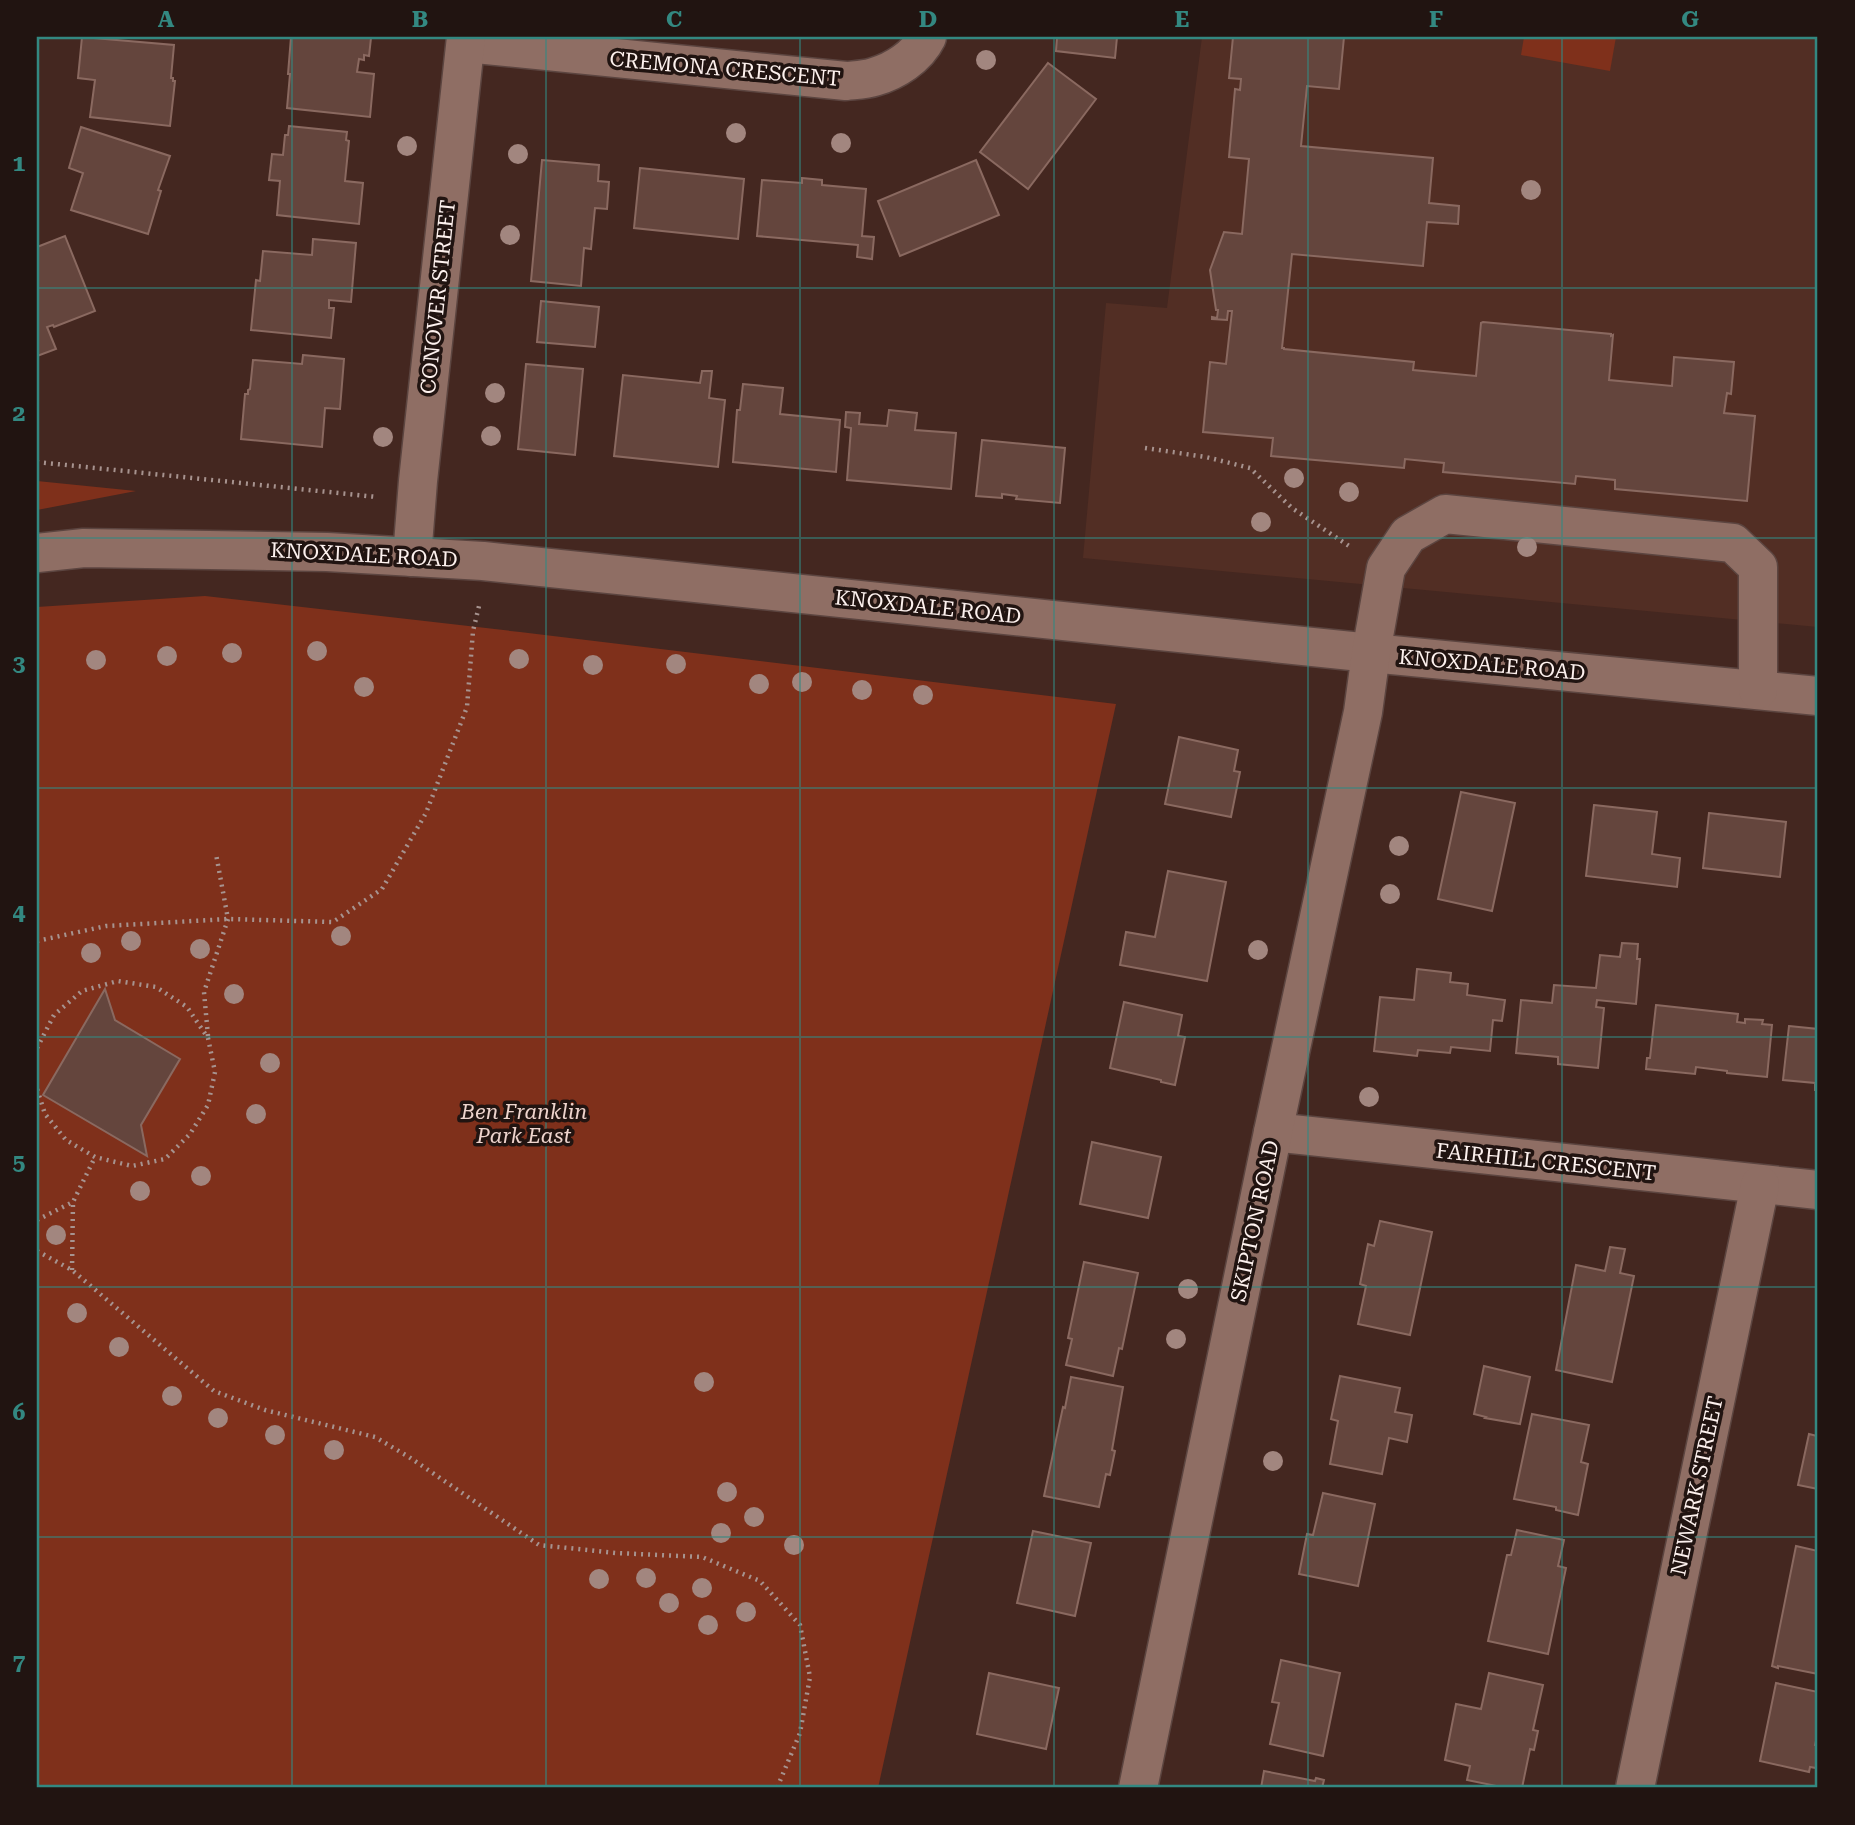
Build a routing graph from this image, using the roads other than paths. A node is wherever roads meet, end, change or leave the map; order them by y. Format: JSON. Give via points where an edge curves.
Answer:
{"nodes":[{"id":1,"x":927,"y":37,"type":"edge"},
{"id":2,"x":466,"y":40,"type":"edge"},
{"id":3,"x":37,"y":553,"type":"edge"},
{"id":4,"x":412,"y":557,"type":"junction"},
{"id":5,"x":1371,"y":653,"type":"junction"},
{"id":6,"x":1758,"y":690,"type":"junction"},
{"id":7,"x":1818,"y":696,"type":"edge"},
{"id":8,"x":1273,"y":1132,"type":"junction"},
{"id":9,"x":1760,"y":1185,"type":"junction"},
{"id":10,"x":1818,"y":1190,"type":"edge"},
{"id":11,"x":1138,"y":1788,"type":"edge"},
{"id":12,"x":1635,"y":1788,"type":"edge"}],
"edges":[{"from":1,"to":2,"type":"street","name":"CREMONA CRESCENT","via":[[902,64],[873,78],[846,82]]},
{"from":2,"to":4,"type":"street","name":"CONOVER STREET"},
{"from":3,"to":4,"type":"street","name":"KNOXDALE ROAD","via":[[122,548]]},
{"from":4,"to":5,"type":"street","name":"KNOXDALE ROAD"},
{"from":5,"to":6,"type":"street","name":"KNOXDALE ROAD"},
{"from":5,"to":6,"type":"street","name":"SKIPTON ROAD","via":[[1386,568],[1408,535],[1445,514],[1733,543],[1758,567]]},
{"from":5,"to":8,"type":"street","name":"SKIPTON ROAD","via":[[1363,712]]},
{"from":6,"to":7,"type":"street","name":"KNOXDALE ROAD"},
{"from":8,"to":9,"type":"street","name":"FAIRHILL CRESCENT"},
{"from":8,"to":11,"type":"street","name":"SKIPTON ROAD"},
{"from":9,"to":10,"type":"street","name":"FAIRHILL CRESCENT"},
{"from":9,"to":12,"type":"street","name":"NEWARK STREET"}]}
